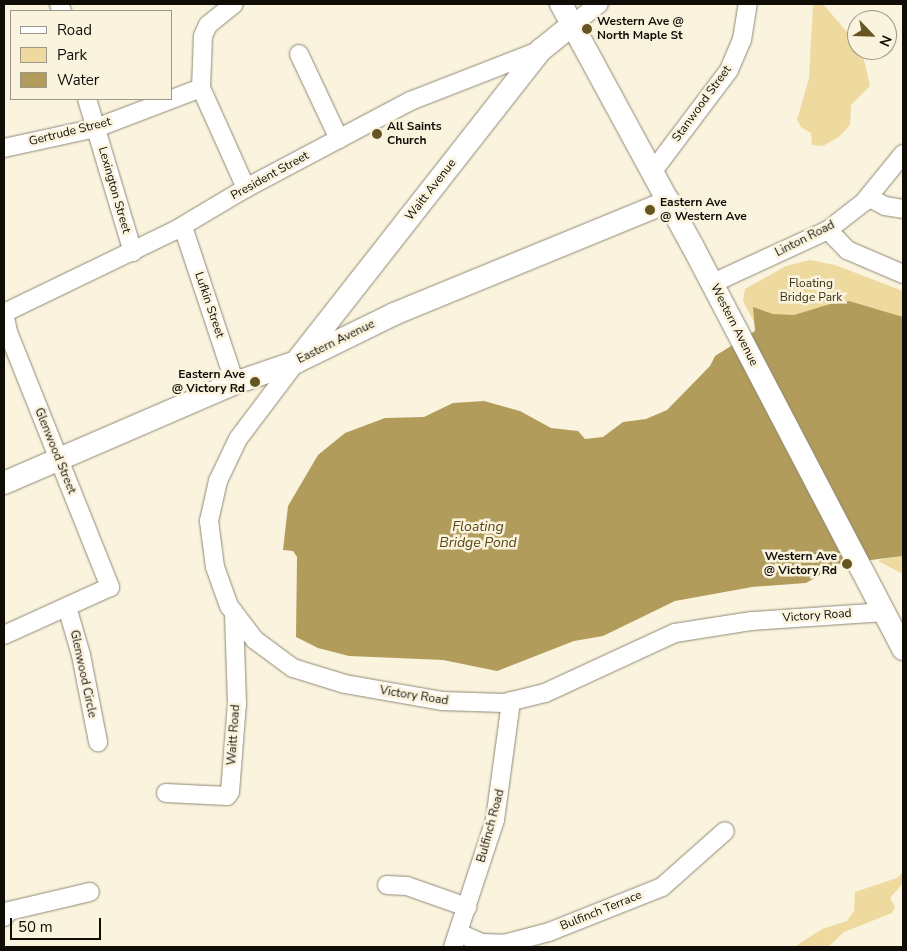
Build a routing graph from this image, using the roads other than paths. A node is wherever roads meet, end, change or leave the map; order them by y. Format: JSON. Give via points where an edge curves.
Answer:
{"nodes":[{"id":1,"x":234,"y":4,"type":"edge"},
{"id":2,"x":561,"y":4,"type":"edge"},
{"id":3,"x":599,"y":4,"type":"edge"},
{"id":4,"x":748,"y":4,"type":"edge"},
{"id":5,"x":572,"y":25,"type":"junction"},
{"id":6,"x":541,"y":50,"type":"junction"},
{"id":7,"x":299,"y":54,"type":"dead end"},
{"id":8,"x":201,"y":88,"type":"junction"},
{"id":9,"x":172,"y":99,"type":"edge"},
{"id":10,"x":88,"y":100,"type":"edge"},
{"id":11,"x":170,"y":100,"type":"edge"},
{"id":12,"x":96,"y":128,"type":"junction"},
{"id":13,"x":339,"y":139,"type":"junction"},
{"id":14,"x":4,"y":148,"type":"edge"},
{"id":15,"x":903,"y":154,"type":"edge"},
{"id":16,"x":652,"y":171,"type":"junction"},
{"id":17,"x":246,"y":188,"type":"junction"},
{"id":18,"x":868,"y":197,"type":"junction"},
{"id":19,"x":669,"y":201,"type":"junction"},
{"id":20,"x":903,"y":209,"type":"edge"},
{"id":21,"x":183,"y":227,"type":"junction"},
{"id":22,"x":828,"y":230,"type":"junction"},
{"id":23,"x":133,"y":252,"type":"junction"},
{"id":24,"x":903,"y":274,"type":"edge"},
{"id":25,"x":713,"y":283,"type":"junction"},
{"id":26,"x":4,"y":313,"type":"edge"},
{"id":27,"x":296,"y":362,"type":"junction"},
{"id":28,"x":235,"y":383,"type":"junction"},
{"id":29,"x":58,"y":459,"type":"junction"},
{"id":30,"x":4,"y":483,"type":"edge"},
{"id":31,"x":67,"y":607,"type":"junction"},
{"id":32,"x":234,"y":612,"type":"junction"},
{"id":33,"x":884,"y":612,"type":"junction"},
{"id":34,"x":4,"y":635,"type":"edge"},
{"id":35,"x":903,"y":649,"type":"edge"},
{"id":36,"x":511,"y":702,"type":"junction"},
{"id":37,"x":98,"y":742,"type":"dead end"},
{"id":38,"x":166,"y":793,"type":"dead end"},
{"id":39,"x":725,"y":832,"type":"dead end"},
{"id":40,"x":387,"y":885,"type":"dead end"},
{"id":41,"x":90,"y":892,"type":"dead end"},
{"id":42,"x":467,"y":907,"type":"junction"},
{"id":43,"x":4,"y":917,"type":"edge"},
{"id":44,"x":456,"y":940,"type":"edge"}],
"edges":[{"from":1,"to":8,"type":"street","via":[[208,25],[203,36]]},
{"from":2,"to":5,"type":"main road","name":"Western Avenue"},
{"from":3,"to":5,"type":"street"},
{"from":4,"to":16,"type":"street","name":"Stanwood Street","via":[[742,40],[729,70]]},
{"from":5,"to":6,"type":"main road","name":"Waitt Avenue"},
{"from":5,"to":16,"type":"main road","name":"Western Avenue"},
{"from":6,"to":13,"type":"street","name":"President Street","via":[[410,101]]},
{"from":6,"to":27,"type":"main road","name":"Waitt Avenue"},
{"from":7,"to":13,"type":"street"},
{"from":8,"to":9,"type":"street","name":"Gertrude Street"},
{"from":8,"to":17,"type":"street"},
{"from":10,"to":12,"type":"street","name":"Lexington Street"},
{"from":11,"to":12,"type":"street","name":"Gertrude Street"},
{"from":12,"to":14,"type":"street","name":"Gertrude Street"},
{"from":12,"to":23,"type":"street","name":"Lexington Street"},
{"from":13,"to":17,"type":"street","name":"President Street"},
{"from":15,"to":18,"type":"street","name":"Linton Road"},
{"from":16,"to":19,"type":"main road","name":"Western Avenue"},
{"from":17,"to":21,"type":"street","name":"President Street"},
{"from":18,"to":20,"type":"street","via":[[885,206]]},
{"from":18,"to":22,"type":"street","name":"Linton Road"},
{"from":19,"to":25,"type":"main road","name":"Western Avenue"},
{"from":19,"to":27,"type":"main road","name":"Eastern Avenue","via":[[394,314]]},
{"from":21,"to":23,"type":"street","name":"President Street"},
{"from":21,"to":28,"type":"street","name":"Lufkin Street"},
{"from":22,"to":24,"type":"street","via":[[847,250]]},
{"from":22,"to":25,"type":"street","name":"Linton Road"},
{"from":23,"to":26,"type":"street","name":"President Street"},
{"from":25,"to":33,"type":"main road","name":"Western Avenue"},
{"from":26,"to":29,"type":"street","name":"Glenwood Street","via":[[8,332]]},
{"from":27,"to":28,"type":"main road","name":"Eastern Avenue"},
{"from":27,"to":32,"type":"street","name":"Victory Road","via":[[238,439],[211,502],[209,521],[215,567]]},
{"from":28,"to":29,"type":"main road","name":"Eastern Avenue"},
{"from":29,"to":30,"type":"main road","name":"Eastern Avenue"},
{"from":29,"to":31,"type":"street","name":"Glenwood Street","via":[[110,587]]},
{"from":31,"to":34,"type":"street"},
{"from":31,"to":37,"type":"street","name":"Glenwood Circle","via":[[81,655]]},
{"from":32,"to":36,"type":"street","name":"Victory Road","via":[[255,640],[273,655],[318,678],[442,701]]},
{"from":32,"to":38,"type":"street","name":"Waitt Road","via":[[237,704],[230,792],[227,796]]},
{"from":33,"to":35,"type":"main road","name":"Western Avenue"},
{"from":33,"to":36,"type":"street","name":"Victory Road","via":[[752,621],[676,633],[563,685]]},
{"from":36,"to":42,"type":"street","name":"Bulfinch Road","via":[[503,783],[495,820]]},
{"from":39,"to":44,"type":"street","name":"Bulfinch Terrace","via":[[662,887],[549,932],[504,944]]},
{"from":40,"to":42,"type":"street","via":[[407,886]]},
{"from":41,"to":43,"type":"street","via":[[9,911]]},
{"from":42,"to":44,"type":"street","name":"Bulfinch Road"}]}
